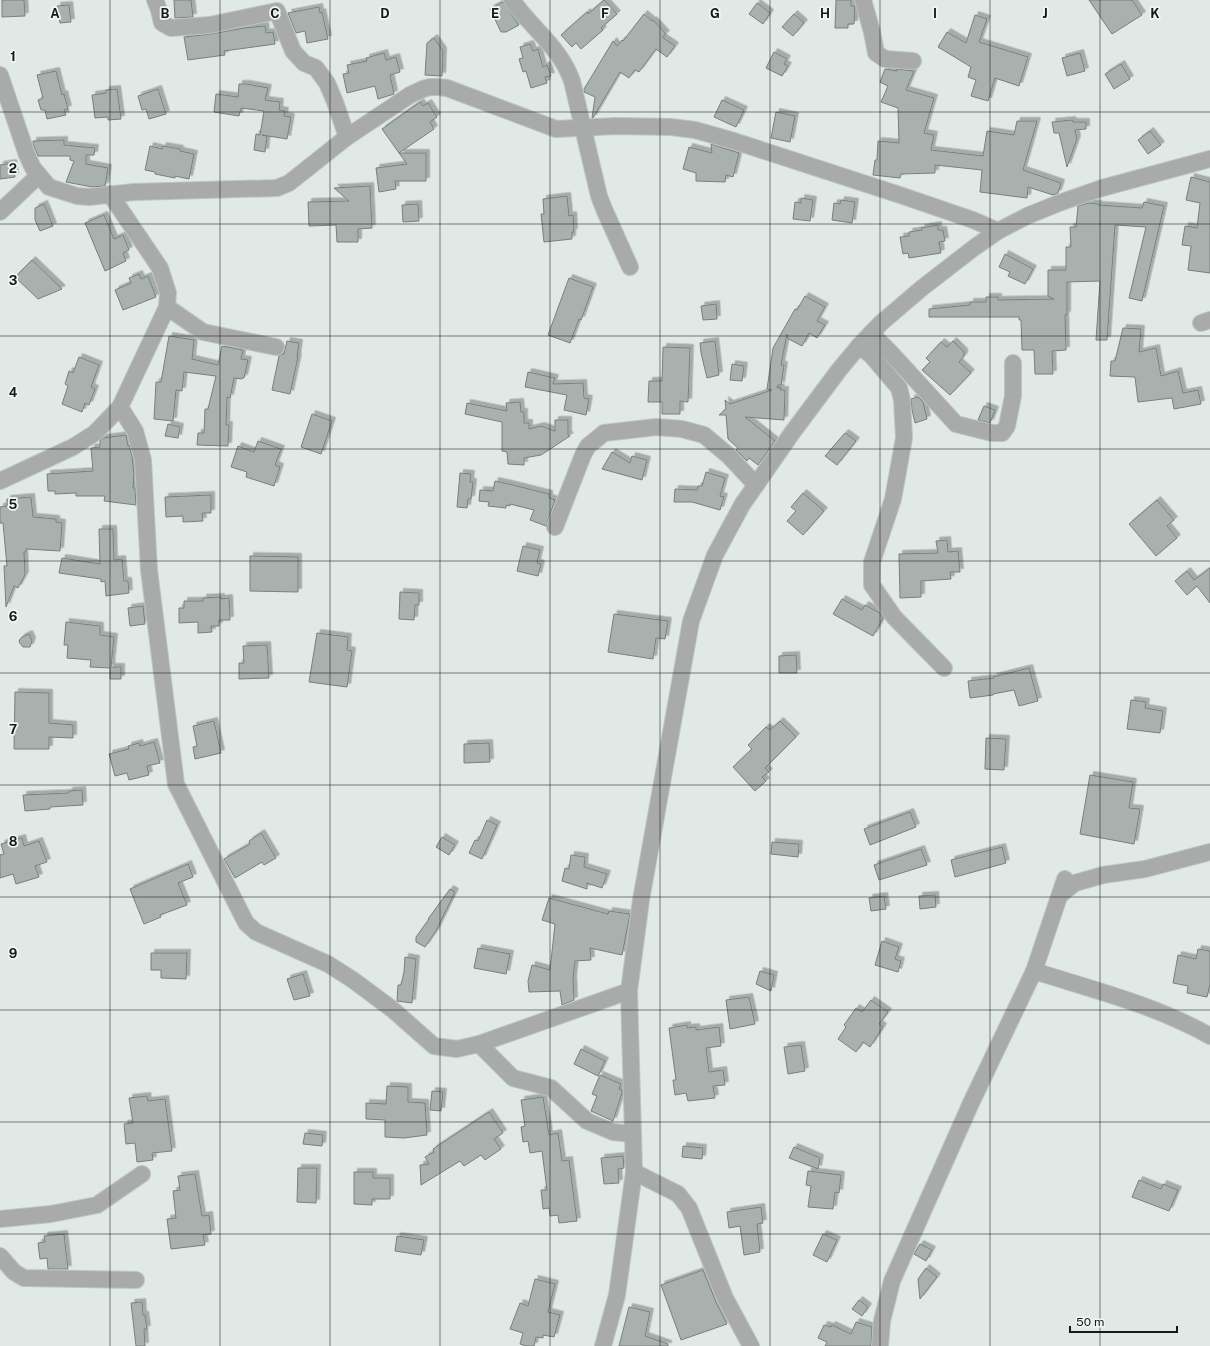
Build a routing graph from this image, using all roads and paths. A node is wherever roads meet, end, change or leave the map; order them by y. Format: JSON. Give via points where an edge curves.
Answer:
{"nodes":[{"id":1,"x":155,"y":0,"type":"edge"},
{"id":2,"x":512,"y":0,"type":"edge"},
{"id":3,"x":863,"y":0,"type":"edge"},
{"id":4,"x":913,"y":61,"type":"dead end"},
{"id":5,"x":0,"y":75,"type":"edge"},
{"id":6,"x":583,"y":128,"type":"junction"},
{"id":7,"x":347,"y":137,"type":"junction"},
{"id":8,"x":1210,"y":159,"type":"edge"},
{"id":9,"x":39,"y":175,"type":"junction"},
{"id":10,"x":110,"y":194,"type":"junction"},
{"id":11,"x":0,"y":212,"type":"edge"},
{"id":12,"x":998,"y":231,"type":"junction"},
{"id":13,"x":630,"y":267,"type":"dead end"},
{"id":14,"x":167,"y":307,"type":"junction"},
{"id":15,"x":871,"y":334,"type":"junction"},
{"id":16,"x":276,"y":346,"type":"dead end"},
{"id":17,"x":859,"y":346,"type":"junction"},
{"id":18,"x":1013,"y":363,"type":"dead end"},
{"id":19,"x":120,"y":407,"type":"junction"},
{"id":20,"x":0,"y":481,"type":"edge"},
{"id":21,"x":756,"y":485,"type":"junction"},
{"id":22,"x":555,"y":527,"type":"dead end"},
{"id":23,"x":944,"y":668,"type":"dead end"},
{"id":24,"x":1210,"y":852,"type":"edge"},
{"id":25,"x":1065,"y":879,"type":"dead end"},
{"id":26,"x":1060,"y":895,"type":"junction"},
{"id":27,"x":1034,"y":971,"type":"junction"},
{"id":28,"x":629,"y":991,"type":"junction"},
{"id":29,"x":1210,"y":1036,"type":"edge"},
{"id":30,"x":479,"y":1044,"type":"junction"},
{"id":31,"x":633,"y":1134,"type":"junction"},
{"id":32,"x":634,"y":1172,"type":"junction"},
{"id":33,"x":142,"y":1174,"type":"dead end"},
{"id":34,"x":0,"y":1219,"type":"edge"},
{"id":35,"x":0,"y":1256,"type":"edge"},
{"id":36,"x":136,"y":1280,"type":"dead end"},
{"id":37,"x":603,"y":1346,"type":"edge"},
{"id":38,"x":751,"y":1346,"type":"edge"},
{"id":39,"x":880,"y":1346,"type":"edge"}],
"edges":[{"from":1,"to":7,"type":"street","via":[[162,24],[171,28],[210,25],[277,11],[293,50],[304,63],[316,68],[327,83]]},
{"from":2,"to":6,"type":"street","via":[[561,56],[572,81]]},
{"from":3,"to":4,"type":"street","via":[[876,52],[885,59]]},
{"from":5,"to":9,"type":"street","via":[[27,155]]},
{"from":6,"to":7,"type":"street","via":[[556,129],[438,86],[410,95]]},
{"from":6,"to":12,"type":"street","via":[[617,126],[695,130],[910,198]]},
{"from":6,"to":13,"type":"street","via":[[599,196]]},
{"from":7,"to":10,"type":"street","via":[[297,178],[283,186]]},
{"from":8,"to":12,"type":"street","via":[[1102,188],[1043,209]]},
{"from":9,"to":10,"type":"street","via":[[49,187],[68,194],[89,197]]},
{"from":9,"to":11,"type":"street"},
{"from":10,"to":14,"type":"street","via":[[160,268],[168,293]]},
{"from":12,"to":15,"type":"street","via":[[922,288]]},
{"from":14,"to":16,"type":"street","via":[[203,332]]},
{"from":14,"to":19,"type":"street"},
{"from":15,"to":17,"type":"street"},
{"from":15,"to":18,"type":"street","via":[[956,424],[992,434],[1002,433],[1007,426],[1014,396]]},
{"from":17,"to":21,"type":"street","via":[[792,433]]},
{"from":17,"to":23,"type":"street","via":[[871,355],[899,388],[902,400],[904,438],[893,499],[872,562],[872,585],[894,617]]},
{"from":19,"to":20,"type":"street","via":[[95,433],[73,447]]},
{"from":19,"to":30,"type":"street","via":[[134,431],[143,460],[149,570],[176,784],[246,923],[256,932],[328,964],[347,976],[392,1009],[434,1046],[457,1049]]},
{"from":21,"to":22,"type":"street","via":[[729,456],[704,435],[682,429],[656,427],[604,433],[588,446],[583,455]]},
{"from":21,"to":28,"type":"street","via":[[715,554],[692,621],[641,900]]},
{"from":24,"to":26,"type":"street","via":[[1145,869],[1103,875],[1076,883]]},
{"from":25,"to":26,"type":"street"},
{"from":26,"to":27,"type":"street"},
{"from":27,"to":29,"type":"street","via":[[1152,1008]]},
{"from":27,"to":39,"type":"street","via":[[971,1103],[892,1281],[882,1321]]},
{"from":28,"to":30,"type":"street"},
{"from":28,"to":31,"type":"street"},
{"from":30,"to":31,"type":"street","via":[[513,1078],[551,1088],[587,1121],[613,1132]]},
{"from":31,"to":32,"type":"street"},
{"from":32,"to":37,"type":"street","via":[[617,1295]]},
{"from":32,"to":38,"type":"street","via":[[678,1194],[689,1208],[725,1298]]},
{"from":33,"to":34,"type":"street","via":[[97,1205],[51,1214]]},
{"from":35,"to":36,"type":"street","via":[[14,1272],[24,1278]]}]}
